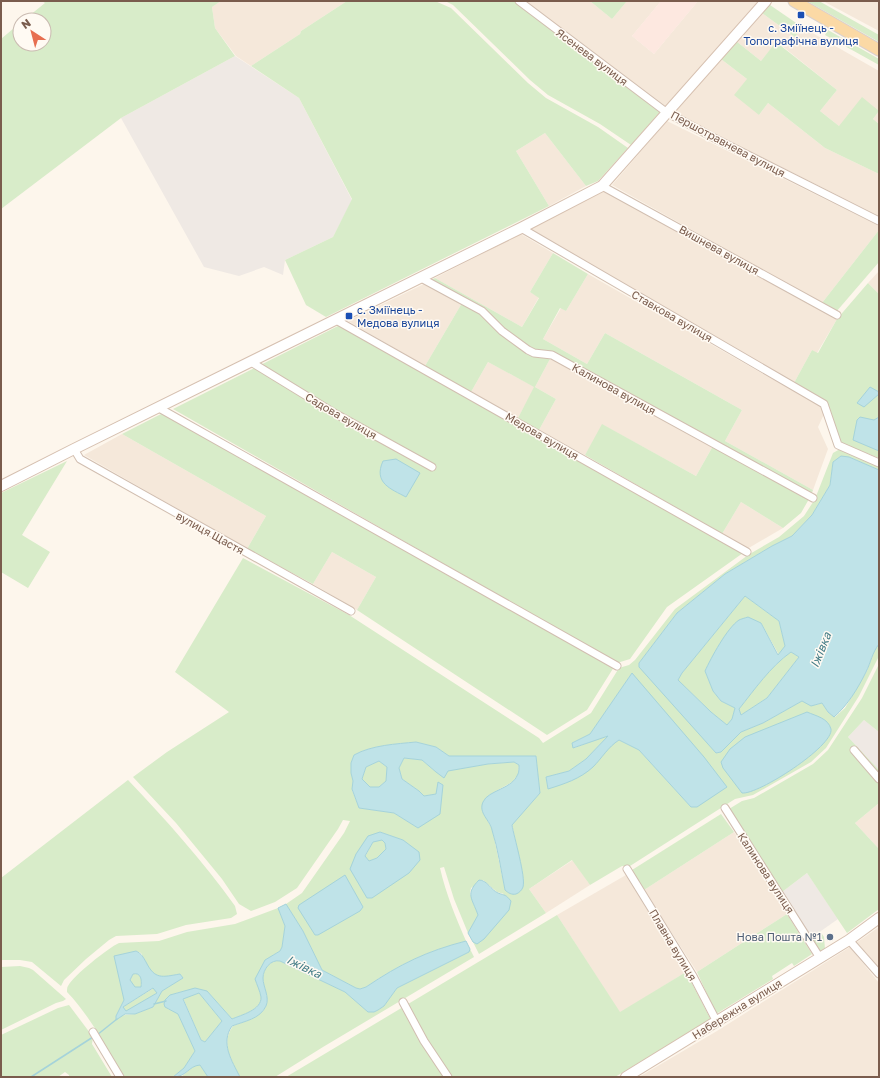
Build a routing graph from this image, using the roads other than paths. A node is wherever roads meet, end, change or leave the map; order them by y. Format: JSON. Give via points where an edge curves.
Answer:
{"nodes":[{"id":1,"x":519,"y":1,"type":"edge"},
{"id":2,"x":766,"y":1,"type":"edge"},
{"id":3,"x":794,"y":1,"type":"edge"},
{"id":4,"x":879,"y":50,"type":"edge"},
{"id":5,"x":666,"y":112,"type":"junction"},
{"id":6,"x":602,"y":186,"type":"junction"},
{"id":7,"x":879,"y":221,"type":"edge"},
{"id":8,"x":521,"y":228,"type":"junction"},
{"id":9,"x":421,"y":278,"type":"junction"},
{"id":10,"x":837,"y":315,"type":"dead end"},
{"id":11,"x":336,"y":320,"type":"junction"},
{"id":12,"x":251,"y":362,"type":"junction"},
{"id":13,"x":159,"y":408,"type":"junction"},
{"id":14,"x":74,"y":449,"type":"junction"},
{"id":15,"x":879,"y":463,"type":"edge"},
{"id":16,"x":432,"y":467,"type":"dead end"},
{"id":17,"x":1,"y":486,"type":"edge"},
{"id":18,"x":813,"y":498,"type":"dead end"},
{"id":19,"x":747,"y":552,"type":"dead end"},
{"id":20,"x":351,"y":611,"type":"dead end"},
{"id":21,"x":617,"y":666,"type":"dead end"},
{"id":22,"x":854,"y":750,"type":"dead end"},
{"id":23,"x":879,"y":779,"type":"edge"},
{"id":24,"x":725,"y":808,"type":"dead end"},
{"id":25,"x":627,"y":869,"type":"dead end"},
{"id":26,"x":879,"y":918,"type":"edge"},
{"id":27,"x":849,"y":940,"type":"junction"},
{"id":28,"x":820,"y":958,"type":"junction"},
{"id":29,"x":879,"y":974,"type":"edge"},
{"id":30,"x":403,"y":1002,"type":"dead end"},
{"id":31,"x":717,"y":1022,"type":"junction"},
{"id":32,"x":93,"y":1032,"type":"dead end"},
{"id":33,"x":120,"y":1077,"type":"edge"},
{"id":34,"x":448,"y":1077,"type":"edge"},
{"id":35,"x":626,"y":1077,"type":"edge"}],
"edges":[{"from":1,"to":5,"type":"street","name":"Ясенева вулиця"},
{"from":2,"to":5,"type":"street","name":"Першотравнева вулиця"},
{"from":3,"to":4,"type":"main road"},
{"from":5,"to":6,"type":"street"},
{"from":5,"to":7,"type":"street","name":"Першотравнева вулиця"},
{"from":6,"to":8,"type":"street"},
{"from":6,"to":10,"type":"street","name":"Вишнева вулиця"},
{"from":8,"to":9,"type":"street"},
{"from":8,"to":15,"type":"street","name":"Ставкова вулиця","via":[[824,404],[838,445]]},
{"from":9,"to":11,"type":"street"},
{"from":9,"to":18,"type":"street","name":"Калинова вулиця","via":[[482,311],[502,331],[528,350],[552,354]]},
{"from":11,"to":12,"type":"street"},
{"from":11,"to":19,"type":"street","name":"Медова вулиця"},
{"from":12,"to":13,"type":"street"},
{"from":12,"to":16,"type":"street","name":"Садова вулиця","via":[[336,414]]},
{"from":13,"to":14,"type":"street"},
{"from":13,"to":21,"type":"street"},
{"from":14,"to":17,"type":"street"},
{"from":14,"to":20,"type":"street","name":"вулиця Щастя","via":[[80,459]]},
{"from":22,"to":23,"type":"street"},
{"from":24,"to":28,"type":"street","name":"Калинова вулиця"},
{"from":25,"to":31,"type":"street","name":"Плавна вулиця","via":[[693,976]]},
{"from":26,"to":27,"type":"street","name":"Набережна вулиця"},
{"from":27,"to":28,"type":"street","name":"Набережна вулиця"},
{"from":27,"to":29,"type":"street"},
{"from":28,"to":31,"type":"street","name":"Набережна вулиця"},
{"from":30,"to":34,"type":"street","via":[[424,1041]]},
{"from":31,"to":35,"type":"street","name":"Набережна вулиця"},
{"from":32,"to":33,"type":"street"}]}
